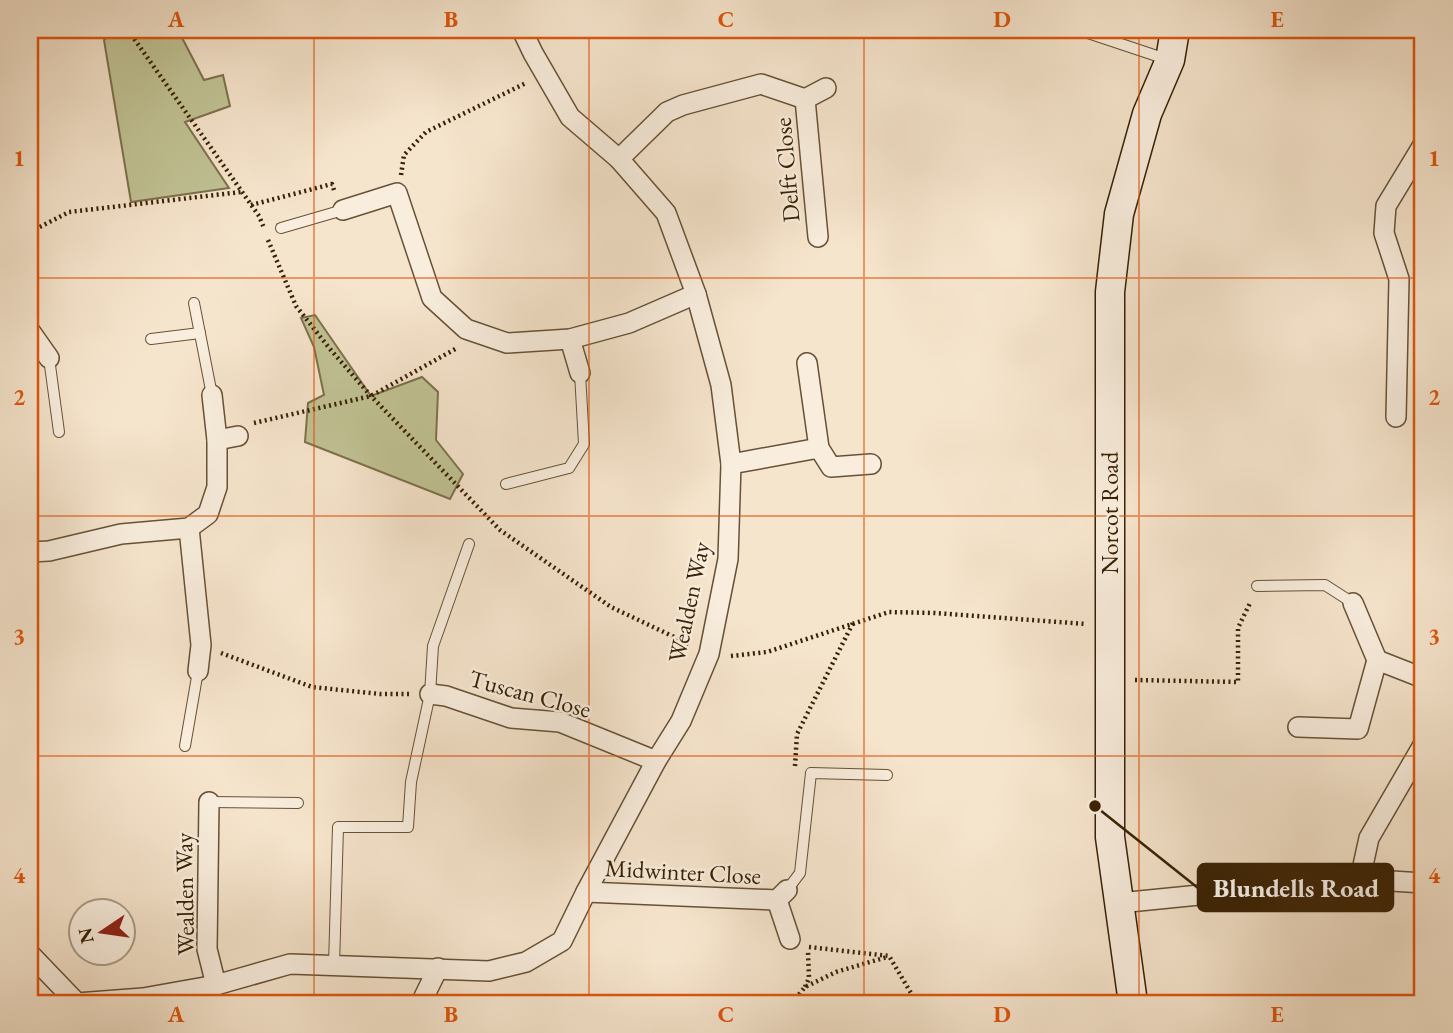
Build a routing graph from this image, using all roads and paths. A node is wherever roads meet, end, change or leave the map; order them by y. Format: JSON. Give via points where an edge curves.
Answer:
{"nodes":[{"id":1,"x":522,"y":30,"type":"edge"},
{"id":2,"x":1079,"y":30,"type":"edge"},
{"id":3,"x":1175,"y":30,"type":"edge"},
{"id":4,"x":1170,"y":60,"type":"junction"},
{"id":5,"x":545,"y":74,"type":"junction"},
{"id":6,"x":826,"y":88,"type":"dead end"},
{"id":7,"x":805,"y":99,"type":"junction"},
{"id":8,"x":1423,"y":145,"type":"edge"},
{"id":9,"x":619,"y":159,"type":"junction"},
{"id":10,"x":242,"y":192,"type":"dead end"},
{"id":11,"x":397,"y":193,"type":"junction"},
{"id":12,"x":251,"y":205,"type":"dead end"},
{"id":13,"x":343,"y":210,"type":"junction"},
{"id":14,"x":281,"y":228,"type":"dead end"},
{"id":15,"x":30,"y":232,"type":"edge"},
{"id":16,"x":818,"y":237,"type":"dead end"},
{"id":17,"x":696,"y":294,"type":"junction"},
{"id":18,"x":194,"y":303,"type":"dead end"},
{"id":19,"x":466,"y":329,"type":"junction"},
{"id":20,"x":30,"y":331,"type":"edge"},
{"id":21,"x":200,"y":333,"type":"junction"},
{"id":22,"x":151,"y":339,"type":"dead end"},
{"id":23,"x":570,"y":339,"type":"junction"},
{"id":24,"x":49,"y":358,"type":"joint"},
{"id":25,"x":807,"y":363,"type":"dead end"},
{"id":26,"x":580,"y":373,"type":"joint"},
{"id":27,"x":212,"y":395,"type":"joint"},
{"id":28,"x":1396,"y":417,"type":"dead end"},
{"id":29,"x":59,"y":432,"type":"dead end"},
{"id":30,"x":238,"y":436,"type":"joint"},
{"id":31,"x":217,"y":440,"type":"junction"},
{"id":32,"x":819,"y":448,"type":"junction"},
{"id":33,"x":731,"y":464,"type":"junction"},
{"id":34,"x":872,"y":464,"type":"dead end"},
{"id":35,"x":506,"y":484,"type":"dead end"},
{"id":36,"x":190,"y":528,"type":"junction"},
{"id":37,"x":469,"y":544,"type":"dead end"},
{"id":38,"x":30,"y":552,"type":"edge"},
{"id":39,"x":1258,"y":586,"type":"joint"},
{"id":40,"x":1353,"y":603,"type":"joint"},
{"id":41,"x":854,"y":623,"type":"dead end"},
{"id":42,"x":201,"y":645,"type":"junction"},
{"id":43,"x":1377,"y":660,"type":"junction"},
{"id":44,"x":198,"y":671,"type":"joint"},
{"id":45,"x":1423,"y":678,"type":"edge"},
{"id":46,"x":1110,"y":680,"type":"junction"},
{"id":47,"x":430,"y":694,"type":"junction"},
{"id":48,"x":1298,"y":727,"type":"dead end"},
{"id":49,"x":1423,"y":745,"type":"edge"},
{"id":50,"x":185,"y":746,"type":"dead end"},
{"id":51,"x":656,"y":761,"type":"junction"},
{"id":52,"x":794,"y":773,"type":"dead end"},
{"id":53,"x":887,"y":775,"type":"dead end"},
{"id":54,"x":209,"y":802,"type":"joint"},
{"id":55,"x":298,"y":803,"type":"dead end"},
{"id":56,"x":1360,"y":879,"type":"junction"},
{"id":57,"x":1423,"y":883,"type":"edge"},
{"id":58,"x":586,"y":892,"type":"junction"},
{"id":59,"x":782,"y":895,"type":"junction"},
{"id":60,"x":1119,"y":903,"type":"junction"},
{"id":61,"x":790,"y":939,"type":"joint"},
{"id":62,"x":808,"y":947,"type":"junction"},
{"id":63,"x":30,"y":954,"type":"edge"},
{"id":64,"x":889,"y":956,"type":"junction"},
{"id":65,"x":334,"y":965,"type":"junction"},
{"id":66,"x":438,"y":968,"type":"junction"},
{"id":67,"x":216,"y":985,"type":"junction"},
{"id":68,"x":805,"y":987,"type":"junction"},
{"id":69,"x":77,"y":1003,"type":"edge"},
{"id":70,"x":421,"y":1003,"type":"edge"},
{"id":71,"x":793,"y":1003,"type":"edge"},
{"id":72,"x":917,"y":1003,"type":"edge"},
{"id":73,"x":1133,"y":1003,"type":"edge"}],
"edges":[{"from":1,"to":5,"type":"street","name":"Wealden Way"},
{"from":2,"to":4,"type":"lane"},
{"from":3,"to":4,"type":"street","name":"Norcot Road"},
{"from":4,"to":46,"type":"street","name":"Norcot Road","via":[[1147,114],[1119,214],[1110,292]]},
{"from":5,"to":9,"type":"street","name":"Wealden Way","via":[[570,117]]},
{"from":5,"to":11,"type":"path","via":[[426,132],[404,155]]},
{"from":6,"to":7,"type":"street","name":"Delft Close"},
{"from":7,"to":9,"type":"street","name":"Delft Close","via":[[761,84],[683,105],[667,112]]},
{"from":7,"to":16,"type":"street","name":"Delft Close"},
{"from":8,"to":28,"type":"street","via":[[1386,206],[1384,233],[1399,279]]},
{"from":9,"to":17,"type":"street","name":"Wealden Way","via":[[666,213]]},
{"from":10,"to":15,"type":"path","via":[[69,212]]},
{"from":11,"to":13,"type":"street"},
{"from":11,"to":19,"type":"street","via":[[432,298]]},
{"from":12,"to":13,"type":"path","via":[[332,184]]},
{"from":13,"to":14,"type":"lane"},
{"from":17,"to":23,"type":"street","via":[[629,323]]},
{"from":17,"to":33,"type":"street","name":"Wealden Way","via":[[721,385]]},
{"from":18,"to":21,"type":"lane"},
{"from":19,"to":23,"type":"street","via":[[507,343]]},
{"from":19,"to":30,"type":"path","via":[[458,348],[371,396],[250,424]]},
{"from":20,"to":24,"type":"street"},
{"from":21,"to":22,"type":"lane"},
{"from":21,"to":27,"type":"lane"},
{"from":23,"to":26,"type":"street"},
{"from":24,"to":29,"type":"lane"},
{"from":25,"to":32,"type":"street"},
{"from":26,"to":35,"type":"lane","via":[[584,444],[569,468]]},
{"from":27,"to":31,"type":"street"},
{"from":30,"to":31,"type":"street"},
{"from":31,"to":36,"type":"street","via":[[217,487],[208,514]]},
{"from":32,"to":33,"type":"street"},
{"from":32,"to":34,"type":"street","via":[[831,467]]},
{"from":33,"to":51,"type":"street","name":"Wealden Way","via":[[728,559],[709,654],[681,721]]},
{"from":36,"to":38,"type":"street","via":[[121,534]]},
{"from":36,"to":42,"type":"street"},
{"from":37,"to":47,"type":"lane","via":[[433,646]]},
{"from":39,"to":40,"type":"lane","via":[[1325,585]]},
{"from":39,"to":46,"type":"path","via":[[1238,628],[1238,682]]},
{"from":40,"to":43,"type":"street"},
{"from":41,"to":52,"type":"path","via":[[797,734]]},
{"from":42,"to":44,"type":"street"},
{"from":42,"to":47,"type":"path","via":[[312,687]]},
{"from":43,"to":45,"type":"street"},
{"from":43,"to":48,"type":"street","via":[[1358,729]]},
{"from":44,"to":50,"type":"lane"},
{"from":46,"to":60,"type":"street","name":"Norcot Road","via":[[1110,837]]},
{"from":47,"to":51,"type":"street","name":"Tuscan Close","via":[[511,718],[560,722]]},
{"from":47,"to":65,"type":"lane","via":[[411,782],[408,827],[338,827]]},
{"from":49,"to":56,"type":"street","via":[[1369,838]]},
{"from":51,"to":58,"type":"street","name":"Wealden Way"},
{"from":53,"to":59,"type":"lane","via":[[811,773],[800,873]]},
{"from":54,"to":55,"type":"lane"},
{"from":54,"to":67,"type":"street","name":"Wealden Way","via":[[206,949]]},
{"from":56,"to":57,"type":"street"},
{"from":56,"to":60,"type":"street"},
{"from":58,"to":59,"type":"street","name":"Midwinter Close"},
{"from":58,"to":66,"type":"street","name":"Wealden Way","via":[[562,941],[526,962],[489,971]]},
{"from":59,"to":61,"type":"street","name":"Midwinter Close"},
{"from":60,"to":73,"type":"street","name":"Norcot Road"},
{"from":61,"to":62,"type":"path"},
{"from":62,"to":64,"type":"path"},
{"from":62,"to":68,"type":"path"},
{"from":63,"to":69,"type":"street","name":"Wealden Way"},
{"from":64,"to":68,"type":"path"},
{"from":64,"to":72,"type":"path"},
{"from":65,"to":66,"type":"street","name":"Wealden Way"},
{"from":65,"to":67,"type":"street","name":"Wealden Way","via":[[290,964]]},
{"from":66,"to":70,"type":"street"},
{"from":67,"to":69,"type":"street","name":"Wealden Way","via":[[144,998]]},
{"from":68,"to":71,"type":"path"}]}
